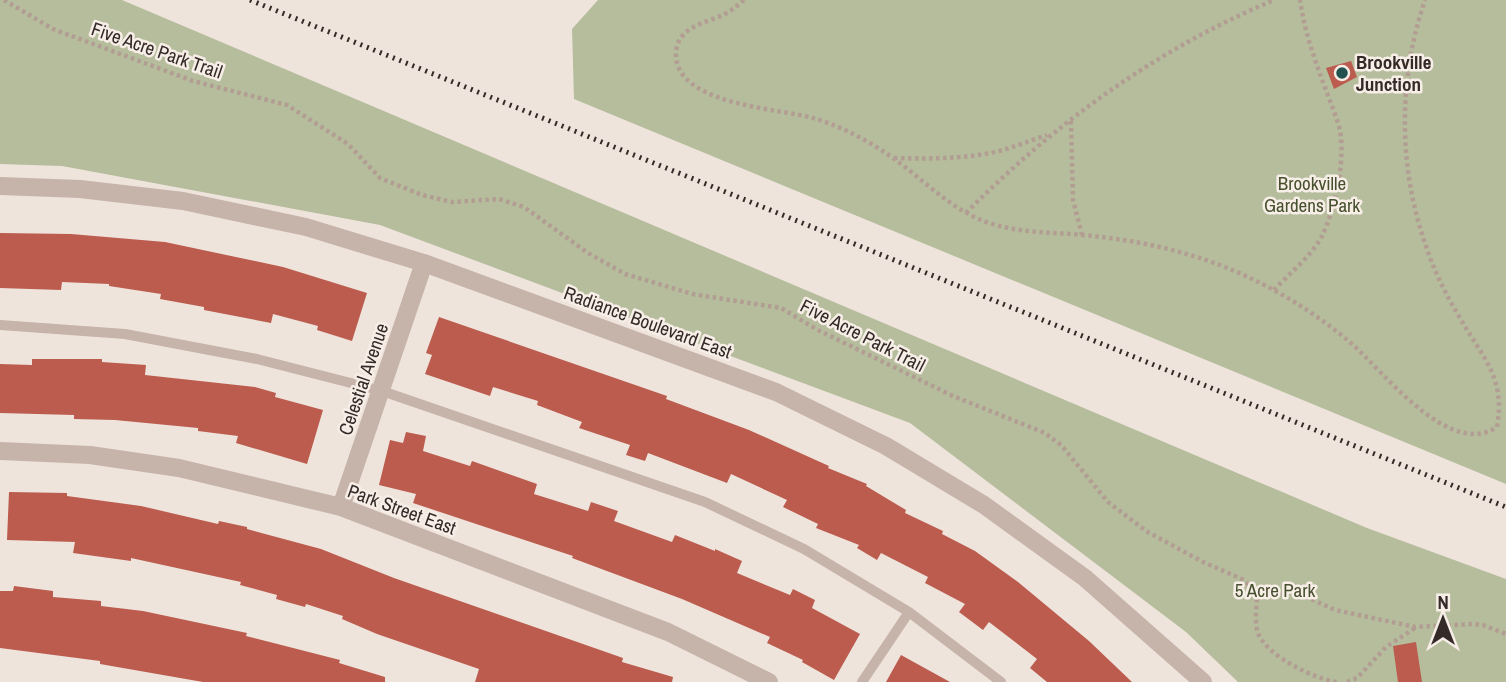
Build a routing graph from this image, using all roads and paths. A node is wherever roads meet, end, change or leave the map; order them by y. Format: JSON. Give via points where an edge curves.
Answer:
{"nodes":[{"id":1,"x":4,"y":0,"type":"edge"},
{"id":2,"x":744,"y":0,"type":"edge"},
{"id":3,"x":1274,"y":0,"type":"edge"},
{"id":4,"x":1300,"y":0,"type":"edge"},
{"id":5,"x":1425,"y":0,"type":"edge"},
{"id":6,"x":1071,"y":120,"type":"junction"},
{"id":7,"x":1051,"y":134,"type":"junction"},
{"id":8,"x":893,"y":158,"type":"junction"},
{"id":9,"x":0,"y":186,"type":"edge"},
{"id":10,"x":966,"y":213,"type":"junction"},
{"id":11,"x":1082,"y":235,"type":"junction"},
{"id":12,"x":425,"y":263,"type":"junction"},
{"id":13,"x":1274,"y":290,"type":"junction"},
{"id":14,"x":0,"y":325,"type":"edge"},
{"id":15,"x":382,"y":391,"type":"junction"},
{"id":16,"x":0,"y":451,"type":"edge"},
{"id":17,"x":341,"y":507,"type":"junction"},
{"id":18,"x":1257,"y":594,"type":"junction"},
{"id":19,"x":909,"y":612,"type":"junction"},
{"id":20,"x":1415,"y":627,"type":"junction"},
{"id":21,"x":1506,"y":634,"type":"edge"},
{"id":22,"x":769,"y":682,"type":"edge"},
{"id":23,"x":862,"y":682,"type":"edge"},
{"id":24,"x":1001,"y":682,"type":"edge"},
{"id":25,"x":1203,"y":682,"type":"edge"},
{"id":26,"x":1337,"y":682,"type":"edge"},
{"id":27,"x":1347,"y":682,"type":"edge"}],
"edges":[{"from":1,"to":18,"type":"path","name":"Five Acre Park Trail","via":[[53,29],[193,81],[287,105],[348,144],[380,178],[452,202],[499,199],[524,206],[625,274],[692,295],[781,308],[953,397],[1045,433],[1061,445],[1108,502],[1146,531],[1244,580]]},
{"from":2,"to":8,"type":"path","via":[[680,38],[677,63],[687,79],[702,91],[739,105],[834,126]]},
{"from":3,"to":6,"type":"path","via":[[1224,21],[1158,58]]},
{"from":4,"to":13,"type":"path","via":[[1315,61],[1339,126],[1341,169],[1320,238]]},
{"from":5,"to":13,"type":"path","via":[[1410,55],[1404,109],[1409,178],[1426,246],[1442,286],[1498,373],[1503,400],[1497,427],[1479,435],[1438,422],[1416,407],[1352,344]]},
{"from":6,"to":7,"type":"path"},
{"from":6,"to":11,"type":"path","via":[[1073,200]]},
{"from":7,"to":8,"type":"path","via":[[979,155]]},
{"from":7,"to":10,"type":"path"},
{"from":8,"to":10,"type":"path"},
{"from":9,"to":12,"type":"street","name":"Radiance Boulevard East","via":[[80,189],[183,201],[306,228]]},
{"from":10,"to":11,"type":"path","via":[[1016,230]]},
{"from":11,"to":13,"type":"path","via":[[1186,253]]},
{"from":12,"to":15,"type":"street","name":"Celestial Avenue"},
{"from":12,"to":25,"type":"street","name":"Radiance Boulevard East","via":[[776,392],[886,446],[984,505],[1085,578]]},
{"from":14,"to":15,"type":"lane","via":[[125,334],[257,359]]},
{"from":15,"to":17,"type":"street","name":"Celestial Avenue"},
{"from":15,"to":19,"type":"lane","via":[[705,502],[804,549]]},
{"from":16,"to":17,"type":"street","name":"Park Street East","via":[[90,455],[179,468]]},
{"from":17,"to":22,"type":"street","name":"Park Street East","via":[[668,632]]},
{"from":18,"to":20,"type":"path","via":[[1298,593],[1335,610]]},
{"from":18,"to":26,"type":"path","via":[[1256,630],[1261,640],[1289,663]]},
{"from":19,"to":23,"type":"lane"},
{"from":19,"to":24,"type":"lane"},
{"from":20,"to":21,"type":"path","via":[[1473,624]]},
{"from":20,"to":27,"type":"path"}]}
